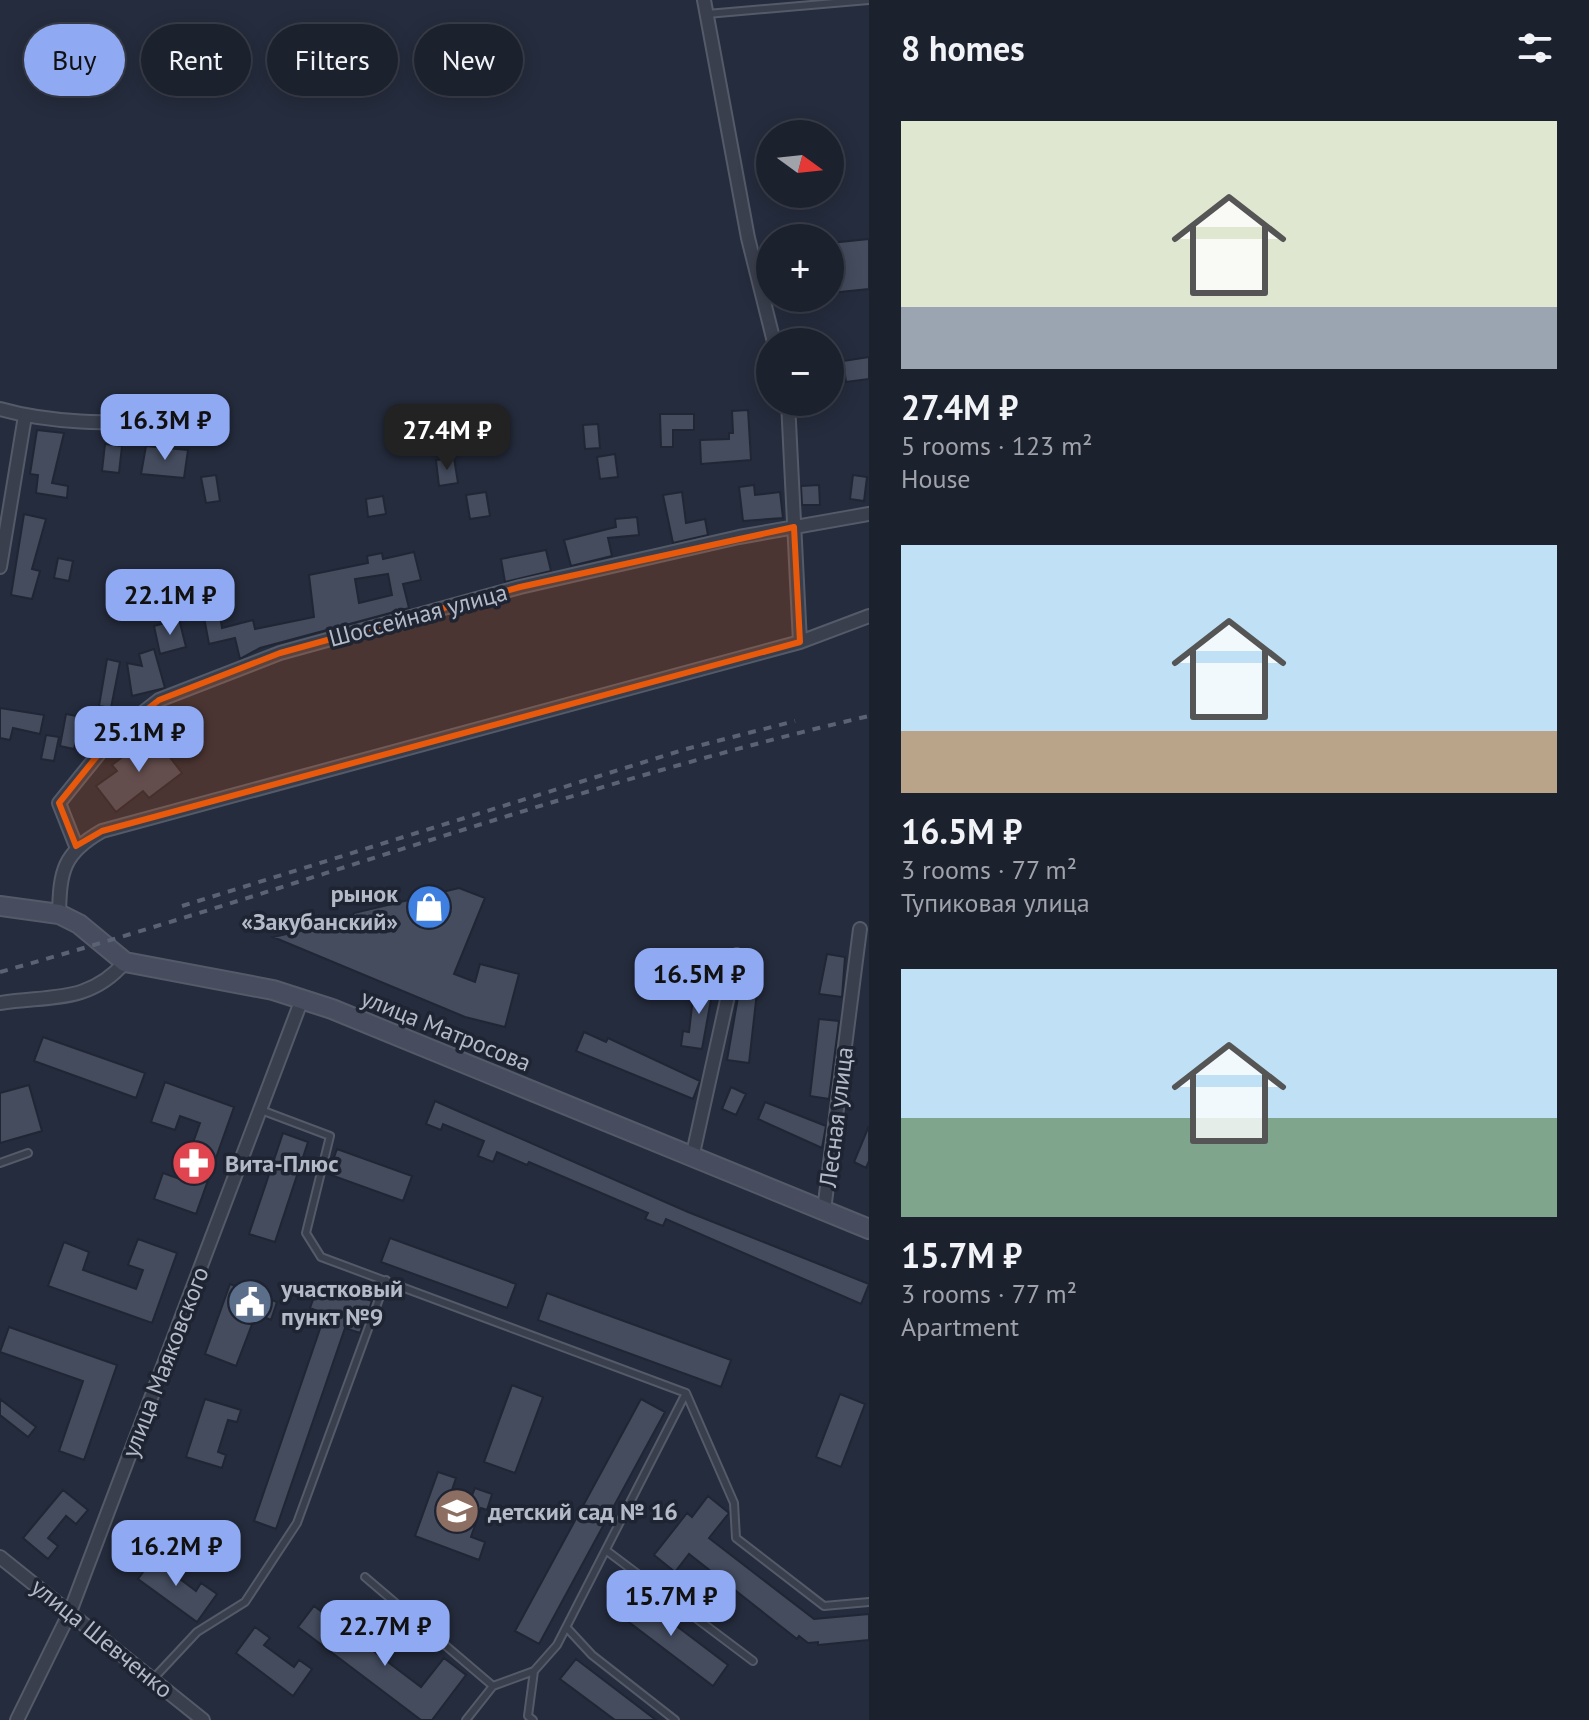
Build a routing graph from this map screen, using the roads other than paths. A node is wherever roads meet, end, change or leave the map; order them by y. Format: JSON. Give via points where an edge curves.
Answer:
{"nodes":[{"id":1,"x":704,"y":0,"type":"edge"},
{"id":2,"x":869,"y":0,"type":"edge"},
{"id":3,"x":707,"y":14,"type":"junction"},
{"id":4,"x":770,"y":328,"type":"edge"},
{"id":5,"x":0,"y":409,"type":"edge"},
{"id":6,"x":25,"y":416,"type":"junction"},
{"id":7,"x":789,"y":416,"type":"edge"},
{"id":8,"x":198,"y":422,"type":"dead end"},
{"id":9,"x":869,"y":514,"type":"edge"},
{"id":10,"x":794,"y":527,"type":"junction"},
{"id":11,"x":0,"y":567,"type":"edge"},
{"id":12,"x":869,"y":616,"type":"edge"},
{"id":13,"x":800,"y":642,"type":"junction"},
{"id":14,"x":76,"y":846,"type":"junction"},
{"id":15,"x":0,"y":906,"type":"edge"},
{"id":16,"x":59,"y":914,"type":"junction"},
{"id":17,"x":860,"y":929,"type":"dead end"},
{"id":18,"x":737,"y":955,"type":"dead end"},
{"id":19,"x":125,"y":962,"type":"junction"},
{"id":20,"x":302,"y":999,"type":"junction"},
{"id":21,"x":0,"y":1003,"type":"edge"},
{"id":22,"x":261,"y":1110,"type":"junction"},
{"id":23,"x":28,"y":1153,"type":"dead end"},
{"id":24,"x":692,"y":1158,"type":"junction"},
{"id":25,"x":0,"y":1163,"type":"edge"},
{"id":26,"x":824,"y":1210,"type":"junction"},
{"id":27,"x":869,"y":1229,"type":"edge"},
{"id":28,"x":386,"y":1280,"type":"junction"},
{"id":29,"x":686,"y":1393,"type":"junction"},
{"id":30,"x":607,"y":1551,"type":"junction"},
{"id":31,"x":0,"y":1557,"type":"edge"},
{"id":32,"x":365,"y":1577,"type":"dead end"},
{"id":33,"x":869,"y":1602,"type":"edge"},
{"id":34,"x":70,"y":1612,"type":"junction"},
{"id":35,"x":567,"y":1628,"type":"junction"},
{"id":36,"x":753,"y":1661,"type":"dead end"},
{"id":37,"x":534,"y":1671,"type":"junction"},
{"id":38,"x":153,"y":1679,"type":"junction"},
{"id":39,"x":493,"y":1686,"type":"junction"},
{"id":40,"x":17,"y":1720,"type":"edge"},
{"id":41,"x":203,"y":1720,"type":"edge"},
{"id":42,"x":466,"y":1720,"type":"edge"},
{"id":43,"x":533,"y":1720,"type":"edge"},
{"id":44,"x":675,"y":1720,"type":"edge"}],
"edges":[{"from":1,"to":3,"type":"street"},
{"from":2,"to":3,"type":"lane"},
{"from":3,"to":4,"type":"street","via":[[748,238]]},
{"from":5,"to":6,"type":"street"},
{"from":6,"to":8,"type":"street"},
{"from":6,"to":11,"type":"street"},
{"from":7,"to":10,"type":"street"},
{"from":9,"to":10,"type":"street","name":"Шоссейная улица"},
{"from":10,"to":13,"type":"street"},
{"from":10,"to":14,"type":"street","name":"Шоссейная улица","via":[[505,591],[280,653],[159,700],[114,735],[59,803]]},
{"from":12,"to":13,"type":"street"},
{"from":13,"to":14,"type":"street","via":[[102,831]]},
{"from":14,"to":16,"type":"street","via":[[60,877]]},
{"from":15,"to":16,"type":"main road","name":"улица Матросова"},
{"from":16,"to":19,"type":"main road","name":"улица Матросова"},
{"from":17,"to":26,"type":"street","name":"Лесная улица"},
{"from":18,"to":24,"type":"street"},
{"from":19,"to":20,"type":"main road","name":"улица Матросова"},
{"from":19,"to":21,"type":"street","via":[[111,979],[76,996]]},
{"from":20,"to":22,"type":"street","name":"улица Маяковского"},
{"from":20,"to":24,"type":"main road","name":"улица Матросова"},
{"from":22,"to":28,"type":"lane","via":[[330,1136],[306,1233],[321,1257]]},
{"from":22,"to":34,"type":"street","name":"улица Маяковского"},
{"from":23,"to":25,"type":"lane"},
{"from":24,"to":26,"type":"main road","name":"улица Матросова"},
{"from":26,"to":27,"type":"main road","name":"улица Матросова"},
{"from":28,"to":29,"type":"lane"},
{"from":28,"to":38,"type":"lane","via":[[297,1523],[245,1602],[197,1632]]},
{"from":29,"to":30,"type":"lane"},
{"from":29,"to":33,"type":"lane","via":[[734,1503],[736,1538],[824,1606]]},
{"from":30,"to":35,"type":"lane"},
{"from":30,"to":36,"type":"lane"},
{"from":31,"to":34,"type":"street","name":"улица Шевченко"},
{"from":32,"to":39,"type":"lane"},
{"from":34,"to":38,"type":"street","name":"улица Шевченко"},
{"from":34,"to":40,"type":"street","name":"улица Маяковского"},
{"from":35,"to":37,"type":"lane"},
{"from":35,"to":44,"type":"lane","via":[[592,1655]]},
{"from":37,"to":39,"type":"lane"},
{"from":37,"to":43,"type":"lane","via":[[528,1716]]},
{"from":38,"to":41,"type":"street","name":"улица Шевченко"},
{"from":39,"to":42,"type":"lane"}]}
